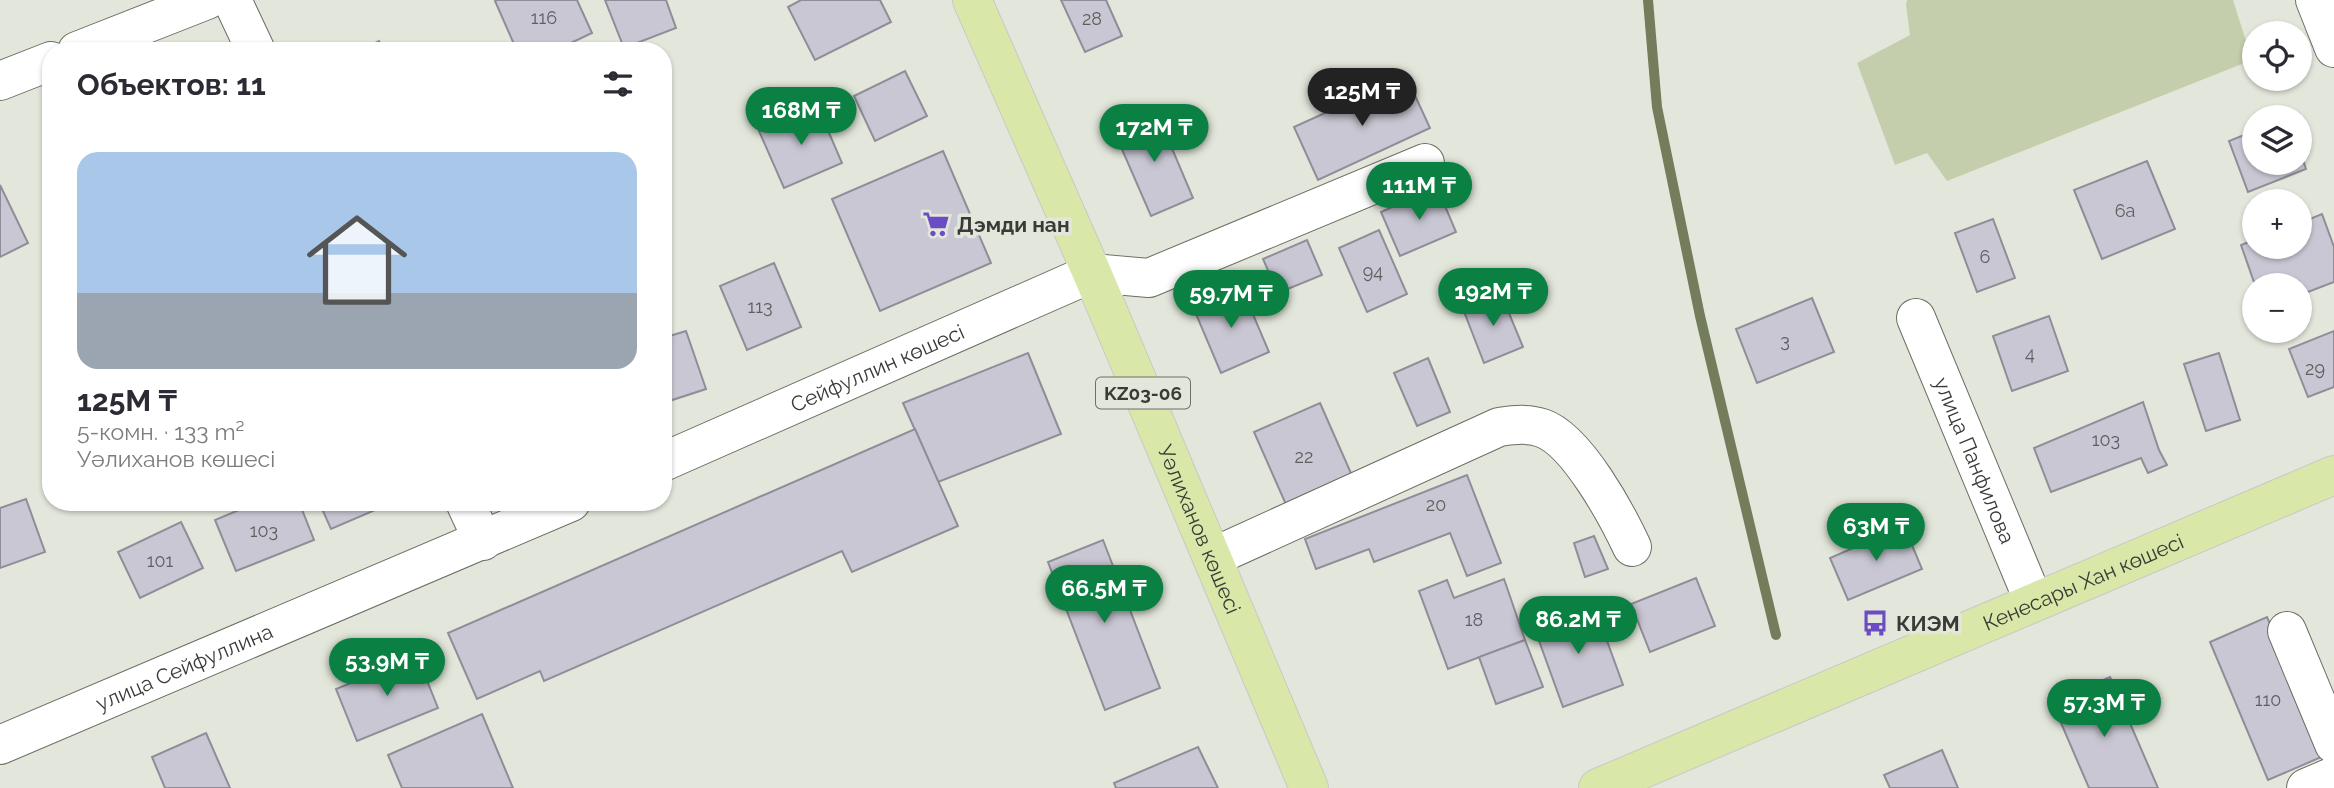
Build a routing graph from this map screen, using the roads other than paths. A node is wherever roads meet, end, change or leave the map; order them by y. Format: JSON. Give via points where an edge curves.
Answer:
{"nodes":[{"id":1,"x":207,"y":0,"type":"edge"},
{"id":2,"x":232,"y":0,"type":"edge"},
{"id":3,"x":972,"y":0,"type":"edge"},
{"id":4,"x":2315,"y":0,"type":"edge"},
{"id":5,"x":100,"y":42,"type":"edge"},
{"id":6,"x":252,"y":42,"type":"edge"},
{"id":7,"x":2334,"y":48,"type":"edge"},
{"id":8,"x":42,"y":65,"type":"edge"},
{"id":9,"x":0,"y":81,"type":"edge"},
{"id":10,"x":1425,"y":163,"type":"dead end"},
{"id":11,"x":1092,"y":272,"type":"junction"},
{"id":12,"x":1916,"y":318,"type":"dead end"},
{"id":13,"x":672,"y":458,"type":"edge"},
{"id":14,"x":2334,"y":475,"type":"edge"},
{"id":15,"x":469,"y":511,"type":"edge"},
{"id":16,"x":551,"y":511,"type":"edge"},
{"id":17,"x":483,"y":541,"type":"junction"},
{"id":18,"x":1632,"y":547,"type":"dead end"},
{"id":19,"x":1213,"y":557,"type":"junction"},
{"id":20,"x":2034,"y":602,"type":"junction"},
{"id":21,"x":2287,"y":631,"type":"dead end"},
{"id":22,"x":2334,"y":744,"type":"edge"},
{"id":23,"x":0,"y":745,"type":"edge"},
{"id":24,"x":2334,"y":776,"type":"edge"},
{"id":25,"x":1309,"y":788,"type":"edge"},
{"id":26,"x":1598,"y":788,"type":"edge"},
{"id":27,"x":2306,"y":788,"type":"edge"}],
"edges":[{"from":1,"to":5,"type":"street"},
{"from":2,"to":6,"type":"street"},
{"from":3,"to":11,"type":"main road","name":"Уәлиханов көшесі","number":"KZ03-06"},
{"from":4,"to":7,"type":"street"},
{"from":8,"to":9,"type":"street"},
{"from":10,"to":11,"type":"street","via":[[1149,278]]},
{"from":11,"to":13,"type":"street","name":"Сейфуллин көшесі"},
{"from":11,"to":19,"type":"main road","name":"Уәлиханов көшесі","number":"KZ03-06"},
{"from":12,"to":20,"type":"street","name":"улица Панфилова"},
{"from":14,"to":20,"type":"main road","name":"Кенесары Хан көшесі"},
{"from":15,"to":17,"type":"street"},
{"from":16,"to":17,"type":"street"},
{"from":17,"to":23,"type":"street","name":"улица Сейфуллина"},
{"from":18,"to":19,"type":"street","via":[[1614,509],[1562,440],[1544,428],[1522,424],[1499,427]]},
{"from":19,"to":25,"type":"main road","name":"Уәлиханов көшесі","number":"KZ03-06"},
{"from":20,"to":26,"type":"main road","name":"Кенесары Хан көшесі"},
{"from":21,"to":22,"type":"street"},
{"from":24,"to":27,"type":"street"}]}
